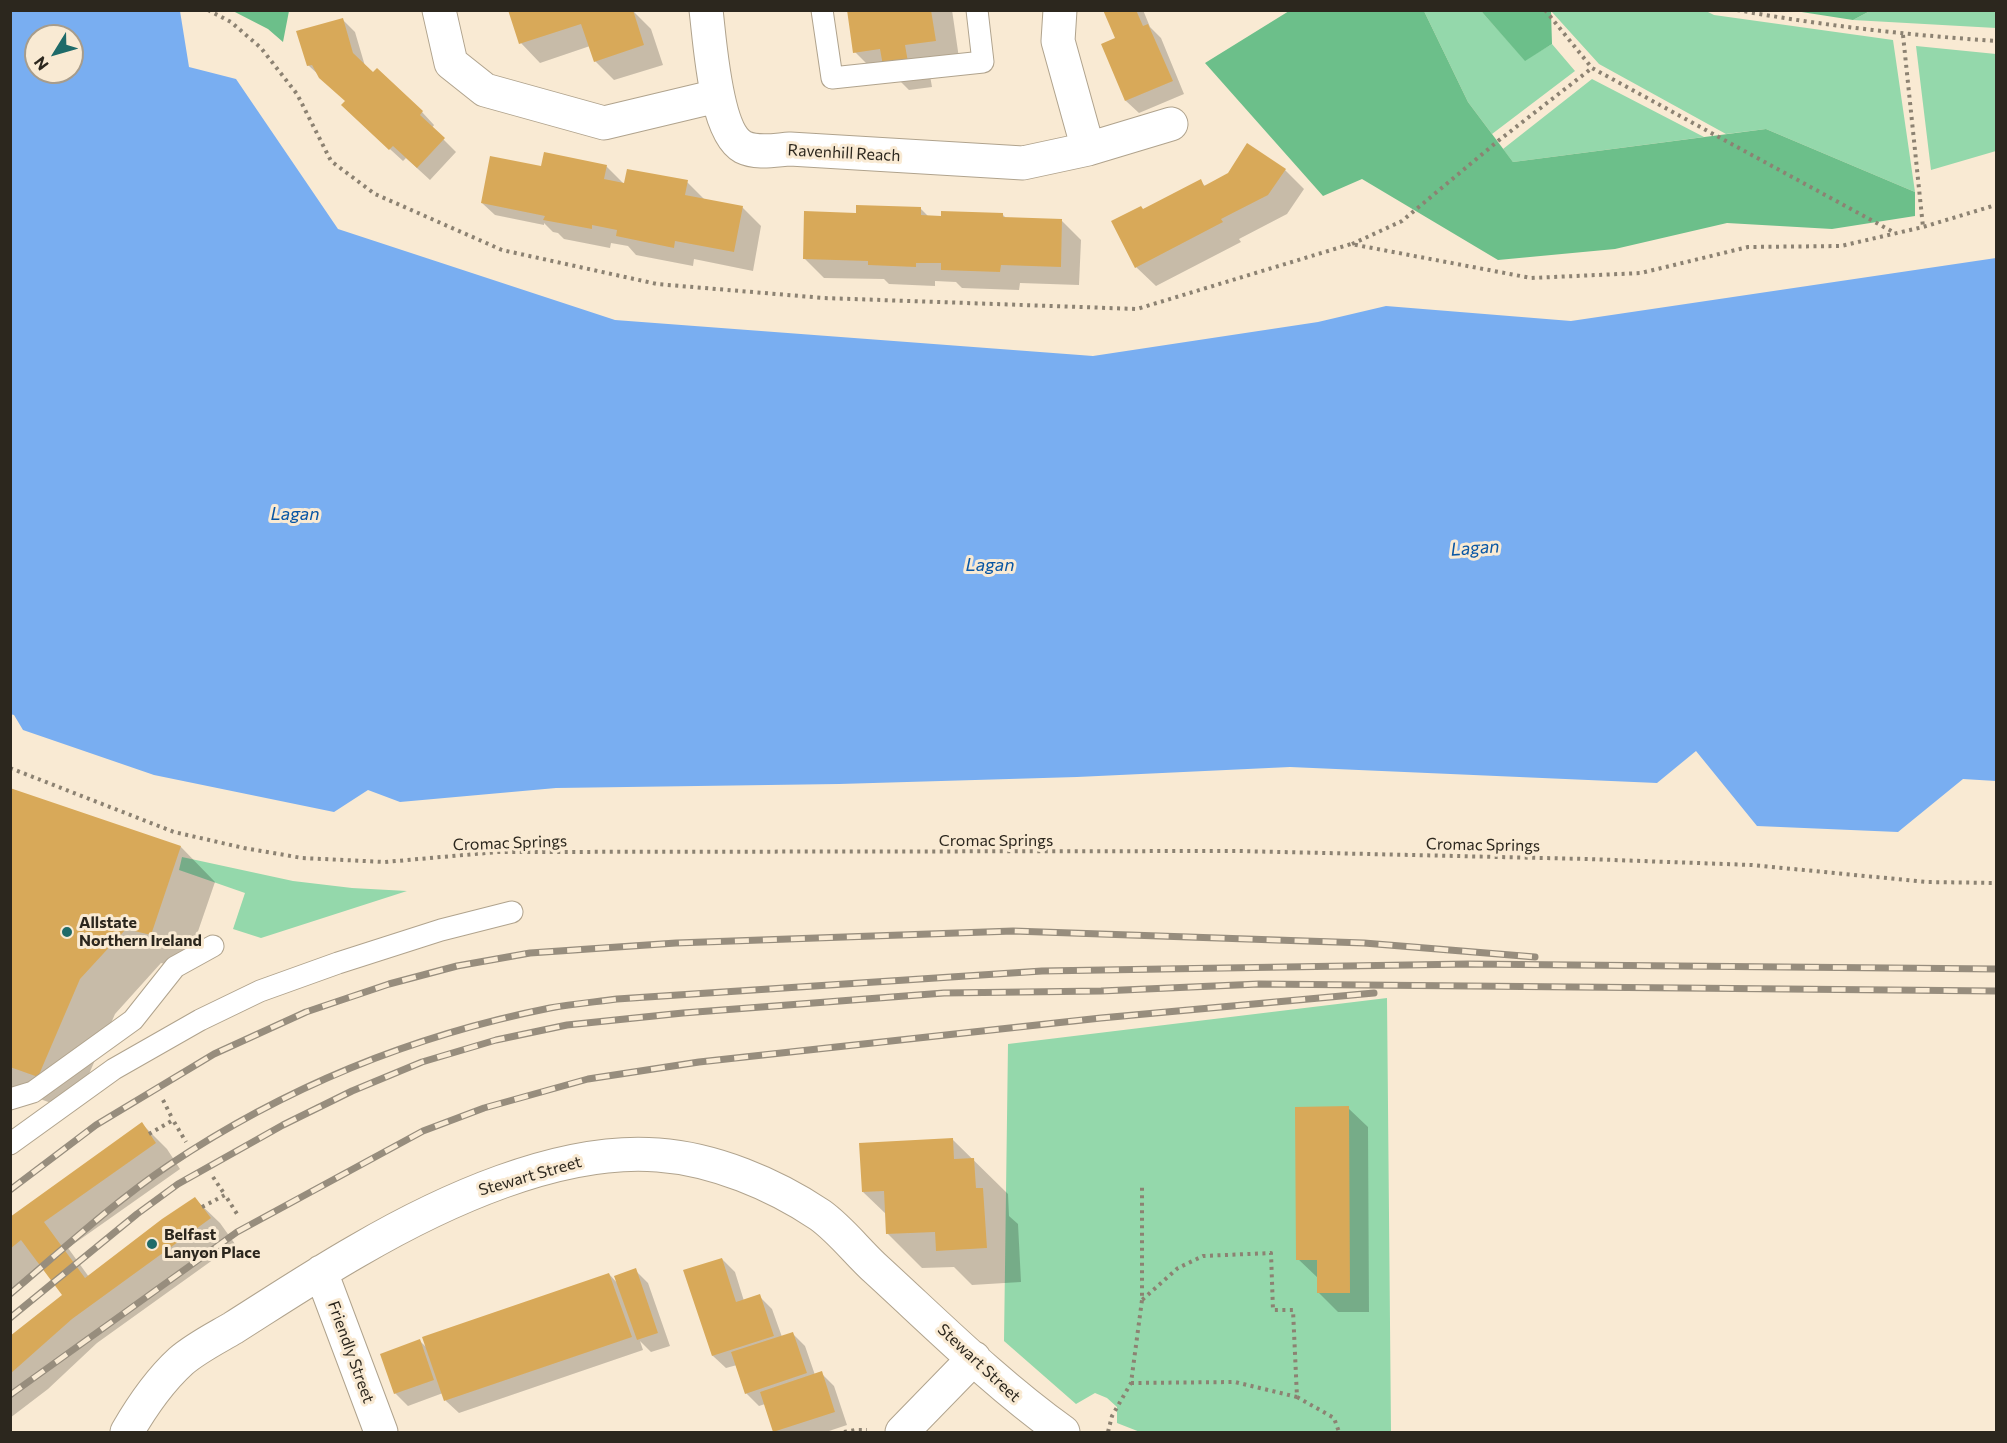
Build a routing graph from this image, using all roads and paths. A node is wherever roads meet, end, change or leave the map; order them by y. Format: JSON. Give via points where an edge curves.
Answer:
{"nodes":[{"id":1,"x":208,"y":10,"type":"edge"},
{"id":2,"x":439,"y":10,"type":"edge"},
{"id":3,"x":706,"y":10,"type":"edge"},
{"id":4,"x":822,"y":10,"type":"edge"},
{"id":5,"x":977,"y":10,"type":"edge"},
{"id":6,"x":1060,"y":10,"type":"edge"},
{"id":7,"x":1545,"y":10,"type":"edge"},
{"id":8,"x":1737,"y":10,"type":"edge"},
{"id":9,"x":1903,"y":35,"type":"junction"},
{"id":10,"x":1996,"y":41,"type":"edge"},
{"id":11,"x":1592,"y":68,"type":"junction"},
{"id":12,"x":717,"y":96,"type":"junction"},
{"id":13,"x":1171,"y":124,"type":"dead end"},
{"id":14,"x":1088,"y":149,"type":"junction"},
{"id":15,"x":1996,"y":205,"type":"edge"},
{"id":16,"x":1923,"y":227,"type":"junction"},
{"id":17,"x":1896,"y":233,"type":"junction"},
{"id":18,"x":1351,"y":244,"type":"junction"},
{"id":19,"x":10,"y":768,"type":"edge"},
{"id":20,"x":1996,"y":883,"type":"edge"},
{"id":21,"x":512,"y":912,"type":"dead end"},
{"id":22,"x":213,"y":946,"type":"dead end"},
{"id":23,"x":10,"y":1099,"type":"edge"},
{"id":24,"x":163,"y":1100,"type":"dead end"},
{"id":25,"x":173,"y":1120,"type":"junction"},
{"id":26,"x":149,"y":1134,"type":"dead end"},
{"id":27,"x":186,"y":1142,"type":"dead end"},
{"id":28,"x":10,"y":1144,"type":"edge"},
{"id":29,"x":213,"y":1177,"type":"dead end"},
{"id":30,"x":1142,"y":1184,"type":"dead end"},
{"id":31,"x":225,"y":1195,"type":"junction"},
{"id":32,"x":202,"y":1207,"type":"dead end"},
{"id":33,"x":239,"y":1217,"type":"dead end"},
{"id":34,"x":321,"y":1272,"type":"junction"},
{"id":35,"x":1142,"y":1300,"type":"junction"},
{"id":36,"x":974,"y":1358,"type":"junction"},
{"id":37,"x":1131,"y":1383,"type":"junction"},
{"id":38,"x":1297,"y":1397,"type":"junction"},
{"id":39,"x":375,"y":1431,"type":"edge"},
{"id":40,"x":127,"y":1432,"type":"edge"},
{"id":41,"x":902,"y":1432,"type":"edge"},
{"id":42,"x":1063,"y":1432,"type":"edge"},
{"id":43,"x":1108,"y":1432,"type":"edge"},
{"id":44,"x":1339,"y":1432,"type":"edge"}],
"edges":[{"from":1,"to":18,"type":"path","via":[[231,22],[261,48],[297,94],[331,161],[375,194],[502,250],[657,284],[824,298],[1137,309]]},
{"from":2,"to":12,"type":"street","via":[[451,63],[485,90],[604,123]]},
{"from":3,"to":12,"type":"street","name":"Ravenhill Reach"},
{"from":4,"to":5,"type":"lane","via":[[832,78],[983,62]]},
{"from":6,"to":14,"type":"street","via":[[1058,41]]},
{"from":7,"to":11,"type":"path"},
{"from":8,"to":9,"type":"path"},
{"from":9,"to":10,"type":"path"},
{"from":9,"to":16,"type":"path"},
{"from":11,"to":17,"type":"path"},
{"from":11,"to":18,"type":"path","via":[[1402,221]]},
{"from":12,"to":14,"type":"street","name":"Ravenhill Reach","via":[[732,136],[743,147],[761,152],[790,149],[1023,163]]},
{"from":13,"to":14,"type":"street","name":"Ravenhill Reach"},
{"from":15,"to":16,"type":"path"},
{"from":16,"to":17,"type":"path"},
{"from":17,"to":18,"type":"path","via":[[1841,246],[1748,247],[1641,273],[1531,278]]},
{"from":19,"to":20,"type":"path","name":"Cromac Springs","via":[[174,832],[302,858],[385,862],[498,852],[1238,851],[1731,864],[1926,882]]},
{"from":21,"to":28,"type":"lane","via":[[441,930],[260,991],[114,1069]]},
{"from":22,"to":23,"type":"lane","via":[[175,968],[133,1020],[33,1092]]},
{"from":24,"to":25,"type":"path"},
{"from":25,"to":26,"type":"path"},
{"from":25,"to":27,"type":"path"},
{"from":29,"to":31,"type":"path"},
{"from":30,"to":35,"type":"path"},
{"from":31,"to":32,"type":"path"},
{"from":31,"to":33,"type":"path"},
{"from":34,"to":36,"type":"street","name":"Stewart Street","via":[[466,1195],[546,1168],[600,1157],[657,1155],[711,1163],[770,1187],[821,1216]]},
{"from":34,"to":39,"type":"street","name":"Friendly Street"},
{"from":34,"to":40,"type":"street","name":"Stewart Street","via":[[182,1360],[147,1398]]},
{"from":35,"to":37,"type":"path"},
{"from":35,"to":38,"type":"path","via":[[1178,1269],[1203,1256],[1271,1253],[1273,1310],[1293,1310]]},
{"from":36,"to":41,"type":"street"},
{"from":36,"to":42,"type":"street","name":"Stewart Street","via":[[1024,1404]]},
{"from":37,"to":38,"type":"path","via":[[1235,1382]]},
{"from":37,"to":43,"type":"path","via":[[1112,1416]]},
{"from":38,"to":44,"type":"path","via":[[1334,1418]]}]}
